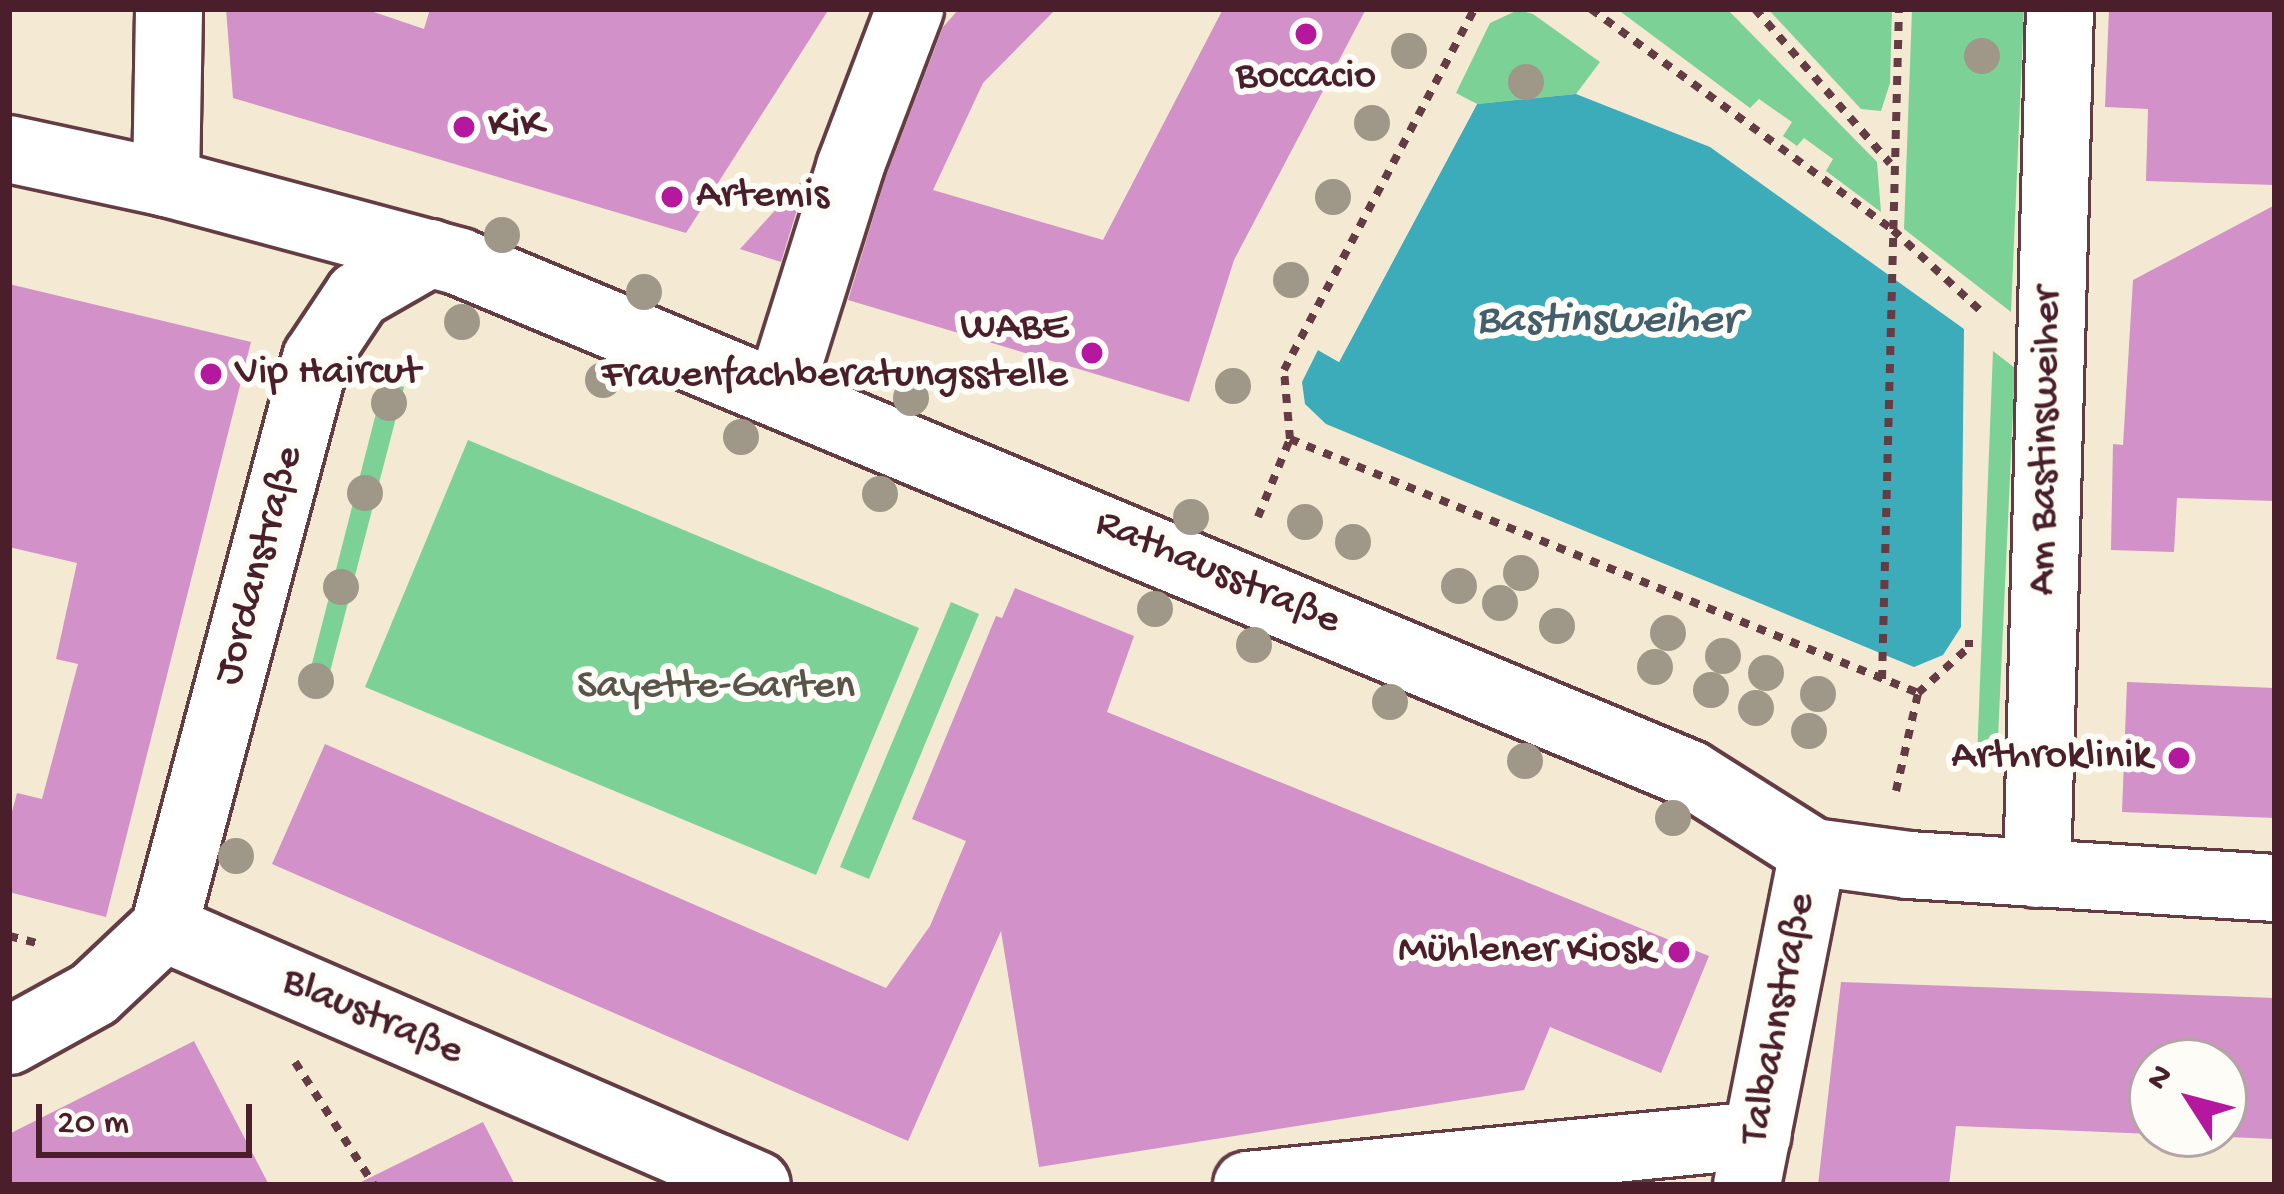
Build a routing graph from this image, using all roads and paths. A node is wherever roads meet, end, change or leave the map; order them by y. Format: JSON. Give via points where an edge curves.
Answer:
{"nodes":[{"id":1,"x":169,"y":9,"type":"edge"},
{"id":2,"x":910,"y":9,"type":"edge"},
{"id":3,"x":1474,"y":9,"type":"edge"},
{"id":4,"x":1592,"y":9,"type":"edge"},
{"id":5,"x":1755,"y":9,"type":"edge"},
{"id":6,"x":1899,"y":9,"type":"edge"},
{"id":7,"x":2060,"y":9,"type":"edge"},
{"id":8,"x":9,"y":149,"type":"edge"},
{"id":9,"x":1892,"y":164,"type":"junction"},
{"id":10,"x":166,"y":183,"type":"junction"},
{"id":11,"x":1893,"y":230,"type":"junction"},
{"id":12,"x":431,"y":253,"type":"junction"},
{"id":13,"x":1984,"y":314,"type":"junction"},
{"id":14,"x":2050,"y":328,"type":"junction"},
{"id":15,"x":1983,"y":338,"type":"dead end"},
{"id":16,"x":780,"y":392,"type":"junction"},
{"id":17,"x":1290,"y":439,"type":"junction"},
{"id":18,"x":1233,"y":580,"type":"junction"},
{"id":19,"x":1970,"y":624,"type":"dead end"},
{"id":20,"x":1882,"y":679,"type":"junction"},
{"id":21,"x":1918,"y":693,"type":"junction"},
{"id":22,"x":1813,"y":852,"type":"junction"},
{"id":23,"x":1880,"y":862,"type":"junction"},
{"id":24,"x":2037,"y":874,"type":"junction"},
{"id":25,"x":2275,"y":888,"type":"edge"},
{"id":26,"x":164,"y":928,"type":"junction"},
{"id":27,"x":9,"y":1041,"type":"edge"},
{"id":28,"x":1753,"y":1160,"type":"edge"},
{"id":29,"x":757,"y":1185,"type":"edge"},
{"id":30,"x":1246,"y":1185,"type":"edge"}],
"edges":[{"from":1,"to":10,"type":"street"},
{"from":2,"to":16,"type":"street","via":[[850,167]]},
{"from":3,"to":17,"type":"path","via":[[1284,370]]},
{"from":4,"to":11,"type":"path"},
{"from":5,"to":9,"type":"path"},
{"from":6,"to":9,"type":"path"},
{"from":7,"to":14,"type":"street","name":"Am Bastinsweiher"},
{"from":8,"to":10,"type":"street","name":"Rathausstraße"},
{"from":9,"to":11,"type":"path"},
{"from":10,"to":12,"type":"street","name":"Rathausstraße"},
{"from":11,"to":13,"type":"path"},
{"from":11,"to":20,"type":"path"},
{"from":12,"to":16,"type":"street","name":"Rathausstraße"},
{"from":12,"to":26,"type":"street","name":"Jordanstraße","via":[[358,295],[316,358]]},
{"from":13,"to":14,"type":"path"},
{"from":13,"to":15,"type":"path"},
{"from":14,"to":24,"type":"street","name":"Am Bastinsweiher"},
{"from":16,"to":18,"type":"street","name":"Rathausstraße"},
{"from":17,"to":18,"type":"path"},
{"from":17,"to":20,"type":"path"},
{"from":18,"to":22,"type":"street","name":"Rathausstraße","via":[[1690,774]]},
{"from":19,"to":21,"type":"path","via":[[1969,647]]},
{"from":20,"to":21,"type":"path"},
{"from":21,"to":23,"type":"path"},
{"from":22,"to":23,"type":"street","name":"Rathausstraße"},
{"from":22,"to":28,"type":"street","name":"Talbahnstraße"},
{"from":23,"to":24,"type":"street","name":"Rathausstraße"},
{"from":24,"to":25,"type":"street","name":"Rathausstraße"},
{"from":26,"to":27,"type":"street","via":[[94,994]]},
{"from":26,"to":29,"type":"street","name":"Blaustraße"},
{"from":28,"to":30,"type":"street"}]}
